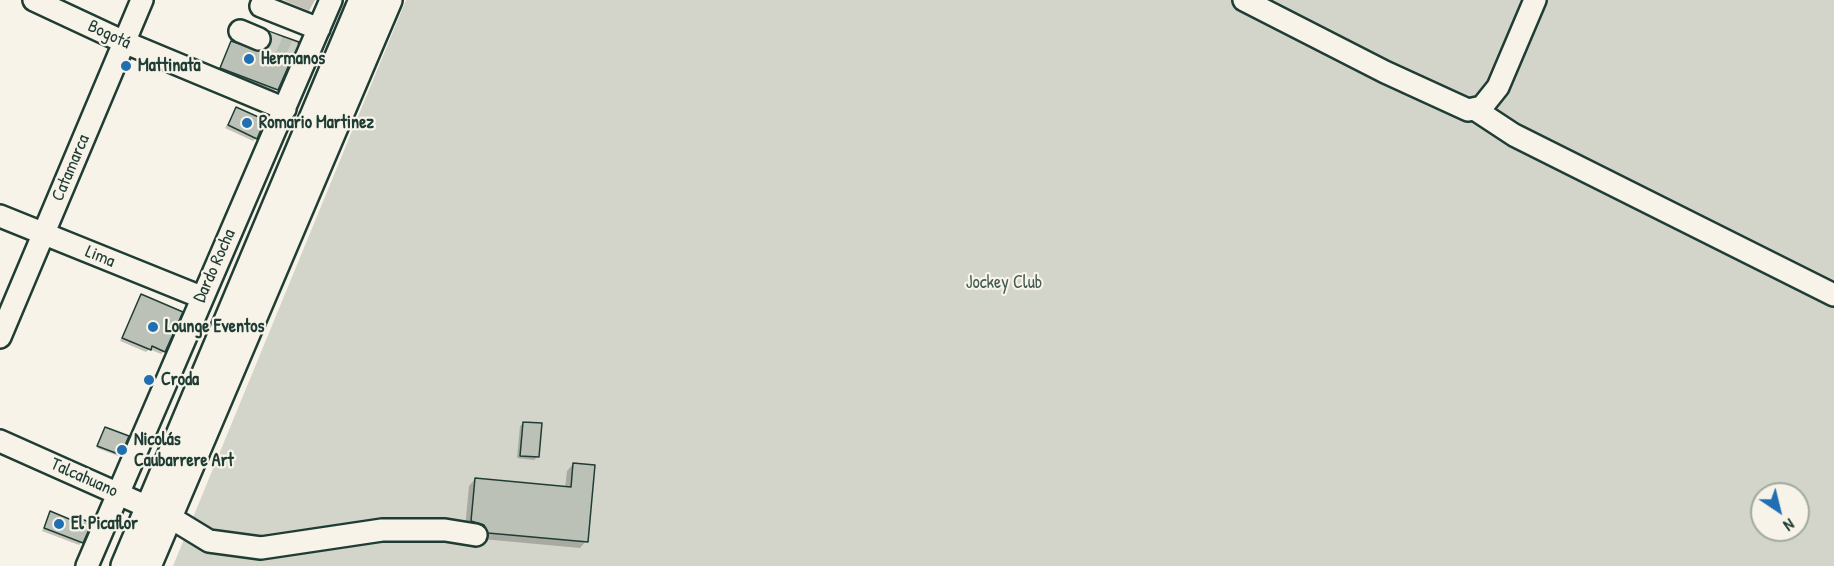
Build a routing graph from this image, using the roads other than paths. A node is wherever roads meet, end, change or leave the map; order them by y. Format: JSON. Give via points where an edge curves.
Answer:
{"nodes":[{"id":1,"x":34,"y":0,"type":"edge"},
{"id":2,"x":142,"y":0,"type":"edge"},
{"id":3,"x":331,"y":0,"type":"edge"},
{"id":4,"x":363,"y":0,"type":"edge"},
{"id":5,"x":388,"y":0,"type":"edge"},
{"id":6,"x":1244,"y":0,"type":"edge"},
{"id":7,"x":1535,"y":0,"type":"edge"},
{"id":8,"x":261,"y":6,"type":"dead end"},
{"id":9,"x":319,"y":29,"type":"junction"},
{"id":10,"x":124,"y":42,"type":"junction"},
{"id":11,"x":285,"y":109,"type":"junction"},
{"id":12,"x":1476,"y":110,"type":"junction"},
{"id":13,"x":0,"y":216,"type":"edge"},
{"id":14,"x":42,"y":234,"type":"junction"},
{"id":15,"x":1834,"y":295,"type":"edge"},
{"id":16,"x":201,"y":297,"type":"junction"},
{"id":17,"x":0,"y":337,"type":"edge"},
{"id":18,"x":0,"y":441,"type":"edge"},
{"id":19,"x":118,"y":492,"type":"junction"},
{"id":20,"x":159,"y":512,"type":"junction"},
{"id":21,"x":476,"y":535,"type":"dead end"},
{"id":22,"x":87,"y":566,"type":"edge"},
{"id":23,"x":125,"y":566,"type":"edge"},
{"id":24,"x":147,"y":566,"type":"edge"}],
"edges":[{"from":1,"to":10,"type":"street","name":"Bogotá"},
{"from":2,"to":10,"type":"street","name":"Catamarca"},
{"from":3,"to":9,"type":"street","name":"Dardo Rocha"},
{"from":4,"to":20,"type":"main road"},
{"from":5,"to":20,"type":"main road"},
{"from":6,"to":12,"type":"street","via":[[1451,104]]},
{"from":7,"to":12,"type":"street","via":[[1498,87],[1487,103]]},
{"from":8,"to":9,"type":"street"},
{"from":9,"to":11,"type":"street","name":"Dardo Rocha","via":[[303,58]]},
{"from":10,"to":11,"type":"street","name":"Bogotá"},
{"from":10,"to":14,"type":"street","name":"Catamarca"},
{"from":11,"to":16,"type":"street","name":"Dardo Rocha"},
{"from":12,"to":15,"type":"street","via":[[1514,135]]},
{"from":13,"to":14,"type":"street","name":"Lima"},
{"from":14,"to":16,"type":"street","name":"Lima"},
{"from":14,"to":17,"type":"street","name":"Catamarca"},
{"from":16,"to":19,"type":"street","name":"Dardo Rocha"},
{"from":18,"to":19,"type":"street","name":"Talcahuano"},
{"from":19,"to":20,"type":"street","name":"Talcahuano"},
{"from":19,"to":22,"type":"street","name":"Dardo Rocha"},
{"from":20,"to":21,"type":"street","name":"Talcahuano","via":[[209,541],[261,548],[382,530],[446,530]]},
{"from":20,"to":23,"type":"main road"},
{"from":20,"to":24,"type":"main road"}]}
